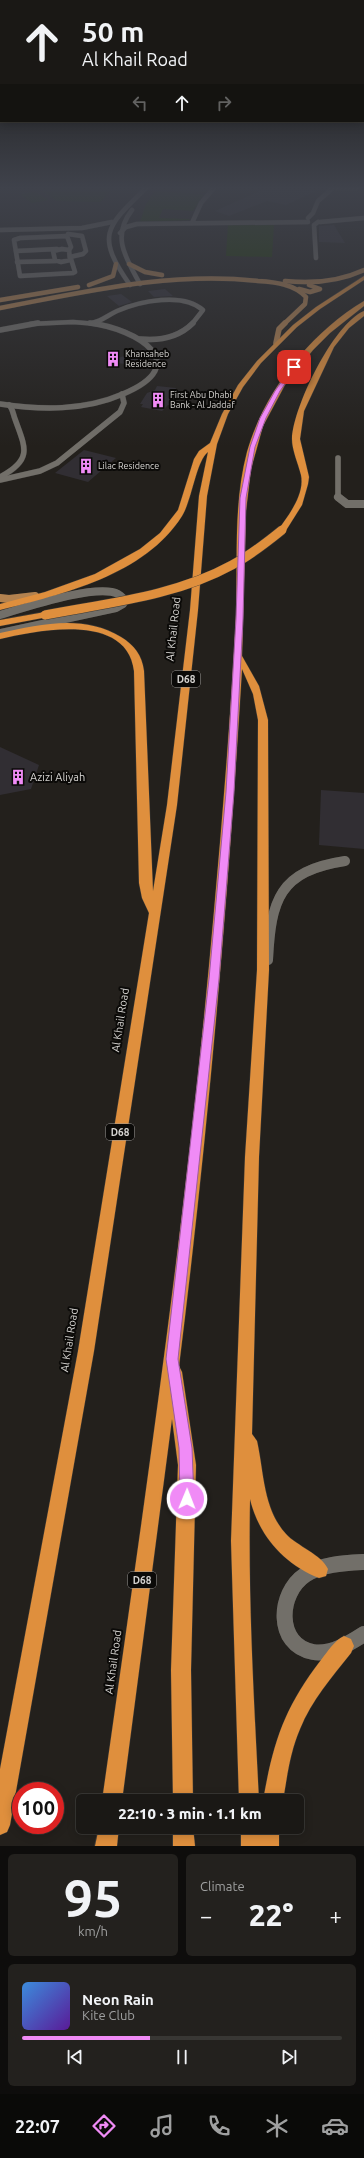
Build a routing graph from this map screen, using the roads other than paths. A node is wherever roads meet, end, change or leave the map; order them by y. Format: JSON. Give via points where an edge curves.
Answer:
{"nodes":[{"id":1,"x":20,"y":274,"type":"edge"},
{"id":2,"x":65,"y":274,"type":"edge"},
{"id":3,"x":113,"y":274,"type":"edge"},
{"id":4,"x":123,"y":274,"type":"edge"},
{"id":5,"x":135,"y":274,"type":"edge"},
{"id":6,"x":157,"y":274,"type":"edge"},
{"id":7,"x":188,"y":274,"type":"edge"},
{"id":8,"x":232,"y":274,"type":"edge"},
{"id":9,"x":355,"y":274,"type":"edge"},
{"id":10,"x":162,"y":275,"type":"junction"},
{"id":11,"x":137,"y":278,"type":"junction"},
{"id":12,"x":364,"y":278,"type":"edge"},
{"id":13,"x":277,"y":281,"type":"junction"},
{"id":14,"x":128,"y":282,"type":"junction"},
{"id":15,"x":140,"y":284,"type":"junction"},
{"id":16,"x":88,"y":285,"type":"junction"},
{"id":17,"x":0,"y":300,"type":"edge"},
{"id":18,"x":364,"y":303,"type":"edge"},
{"id":19,"x":0,"y":308,"type":"edge"},
{"id":20,"x":364,"y":313,"type":"edge"},
{"id":21,"x":103,"y":320,"type":"junction"},
{"id":22,"x":87,"y":324,"type":"junction"},
{"id":23,"x":107,"y":327,"type":"junction"},
{"id":24,"x":0,"y":330,"type":"edge"},
{"id":25,"x":140,"y":339,"type":"junction"},
{"id":26,"x":159,"y":340,"type":"junction"},
{"id":27,"x":276,"y":343,"type":"junction"},
{"id":28,"x":150,"y":346,"type":"junction"},
{"id":29,"x":122,"y":394,"type":"junction"},
{"id":30,"x":0,"y":404,"type":"edge"},
{"id":31,"x":9,"y":405,"type":"junction"},
{"id":32,"x":213,"y":444,"type":"junction"},
{"id":33,"x":338,"y":458,"type":"dead end"},
{"id":34,"x":27,"y":463,"type":"junction"},
{"id":35,"x":52,"y":466,"type":"junction"},
{"id":36,"x":0,"y":478,"type":"edge"},
{"id":37,"x":364,"y":504,"type":"edge"},
{"id":38,"x":45,"y":594,"type":"junction"},
{"id":39,"x":0,"y":598,"type":"edge"},
{"id":40,"x":0,"y":607,"type":"edge"},
{"id":41,"x":0,"y":615,"type":"edge"},
{"id":42,"x":0,"y":624,"type":"edge"},
{"id":43,"x":0,"y":635,"type":"edge"},
{"id":44,"x":237,"y":655,"type":"junction"},
{"id":45,"x":345,"y":861,"type":"dead end"},
{"id":46,"x":155,"y":913,"type":"junction"},
{"id":47,"x":263,"y":970,"type":"junction"},
{"id":48,"x":172,"y":1359,"type":"junction"},
{"id":49,"x":244,"y":1428,"type":"junction"},
{"id":50,"x":364,"y":1562,"type":"edge"},
{"id":51,"x":319,"y":1569,"type":"junction"},
{"id":52,"x":364,"y":1634,"type":"edge"},
{"id":53,"x":344,"y":1646,"type":"junction"},
{"id":54,"x":17,"y":1729,"type":"junction"},
{"id":55,"x":0,"y":1781,"type":"edge"},
{"id":56,"x":113,"y":1794,"type":"edge"},
{"id":57,"x":183,"y":1794,"type":"edge"},
{"id":58,"x":249,"y":1794,"type":"edge"},
{"id":59,"x":274,"y":1794,"type":"edge"},
{"id":60,"x":0,"y":1826,"type":"edge"},
{"id":61,"x":108,"y":1834,"type":"edge"},
{"id":62,"x":184,"y":1834,"type":"edge"},
{"id":63,"x":251,"y":1834,"type":"edge"},
{"id":64,"x":269,"y":1834,"type":"edge"},
{"id":65,"x":106,"y":1846,"type":"edge"},
{"id":66,"x":184,"y":1846,"type":"edge"},
{"id":67,"x":252,"y":1846,"type":"edge"},
{"id":68,"x":268,"y":1846,"type":"edge"}],
"edges":[{"from":1,"to":2,"type":"street"},
{"from":3,"to":16,"type":"main road"},
{"from":4,"to":14,"type":"street"},
{"from":5,"to":11,"type":"street"},
{"from":6,"to":10,"type":"main road"},
{"from":7,"to":10,"type":"main road"},
{"from":8,"to":13,"type":"main road"},
{"from":9,"to":13,"type":"main road","via":[[328,282]]},
{"from":10,"to":11,"type":"main road"},
{"from":11,"to":14,"type":"main road"},
{"from":11,"to":15,"type":"street"},
{"from":12,"to":27,"type":"highway","name":"Al Khail Road","number":"D68","via":[[318,308]]},
{"from":13,"to":13,"type":"main road","via":[[307,291],[320,289],[316,286]]},
{"from":13,"to":15,"type":"main road","via":[[209,278]]},
{"from":13,"to":27,"type":"main road","via":[[300,291],[306,301],[281,327]]},
{"from":14,"to":15,"type":"main road"},
{"from":14,"to":16,"type":"main road"},
{"from":14,"to":19,"type":"main road"},
{"from":16,"to":17,"type":"main road"},
{"from":18,"to":44,"type":"highway","name":"Al Khail Road","number":"D68","via":[[328,331],[294,367],[274,397],[255,440],[243,498]]},
{"from":20,"to":42,"type":"highway","bridge":true,"via":[[331,346],[301,411],[296,439],[305,483],[298,506],[282,530],[252,555],[207,577]]},
{"from":21,"to":22,"type":"street"},
{"from":21,"to":23,"type":"street"},
{"from":21,"to":26,"type":"street","via":[[123,309],[156,303],[185,303],[194,306],[201,313],[186,331]]},
{"from":22,"to":23,"type":"street"},
{"from":22,"to":24,"type":"street","via":[[40,323]]},
{"from":23,"to":25,"type":"street"},
{"from":25,"to":26,"type":"street"},
{"from":25,"to":28,"type":"street"},
{"from":26,"to":28,"type":"street"},
{"from":27,"to":32,"type":"highway","name":"Al Khail Road","number":"D68","via":[[240,386]]},
{"from":28,"to":29,"type":"street","via":[[156,357],[154,371],[140,385]]},
{"from":29,"to":31,"type":"street","via":[[66,407],[35,408]]},
{"from":29,"to":35,"type":"street","via":[[124,403],[120,412]]},
{"from":30,"to":31,"type":"street"},
{"from":31,"to":34,"type":"street","via":[[24,439]]},
{"from":32,"to":38,"type":"highway","via":[[198,459],[178,515],[157,539],[113,568]]},
{"from":32,"to":46,"type":"highway","name":"Al Khail Road","number":"D68","via":[[203,496],[194,610],[172,805]]},
{"from":33,"to":37,"type":"street","via":[[338,498],[347,504]]},
{"from":34,"to":35,"type":"street"},
{"from":34,"to":36,"type":"street"},
{"from":35,"to":36,"type":"street"},
{"from":38,"to":39,"type":"main road","via":[[18,599]]},
{"from":38,"to":40,"type":"highway"},
{"from":41,"to":43,"type":"street","via":[[87,592],[115,592],[122,595],[125,600],[116,608],[44,622]]},
{"from":43,"to":46,"type":"highway","via":[[54,626],[84,627],[114,636],[126,644],[134,654],[139,671],[144,883]]},
{"from":44,"to":47,"type":"highway","via":[[254,681],[263,720]]},
{"from":44,"to":48,"type":"highway","name":"Al Khail Road","number":"D68","via":[[230,792],[214,979]]},
{"from":45,"to":47,"type":"street","via":[[325,864],[308,872],[281,894],[273,911],[267,966]]},
{"from":46,"to":54,"type":"highway","name":"Al Khail Road","number":"D68","via":[[86,1351]]},
{"from":47,"to":49,"type":"highway","via":[[252,1150]]},
{"from":48,"to":56,"type":"highway","name":"Al Khail Road","number":"D68"},
{"from":48,"to":57,"type":"highway","via":[[187,1464],[181,1670]]},
{"from":49,"to":51,"type":"highway","via":[[258,1499],[266,1521],[287,1548]]},
{"from":49,"to":58,"type":"highway","via":[[240,1541]]},
{"from":50,"to":51,"type":"street"},
{"from":51,"to":53,"type":"street","via":[[304,1576],[286,1595],[285,1624],[290,1634],[312,1652]]},
{"from":52,"to":53,"type":"street"},
{"from":53,"to":59,"type":"highway","via":[[312,1686],[294,1719],[282,1753]]},
{"from":54,"to":55,"type":"highway"},
{"from":54,"to":60,"type":"highway","name":"Al Khail Road","number":"D68"},
{"from":61,"to":65,"type":"highway"},
{"from":62,"to":66,"type":"highway"},
{"from":63,"to":67,"type":"highway"},
{"from":64,"to":68,"type":"highway"}]}
